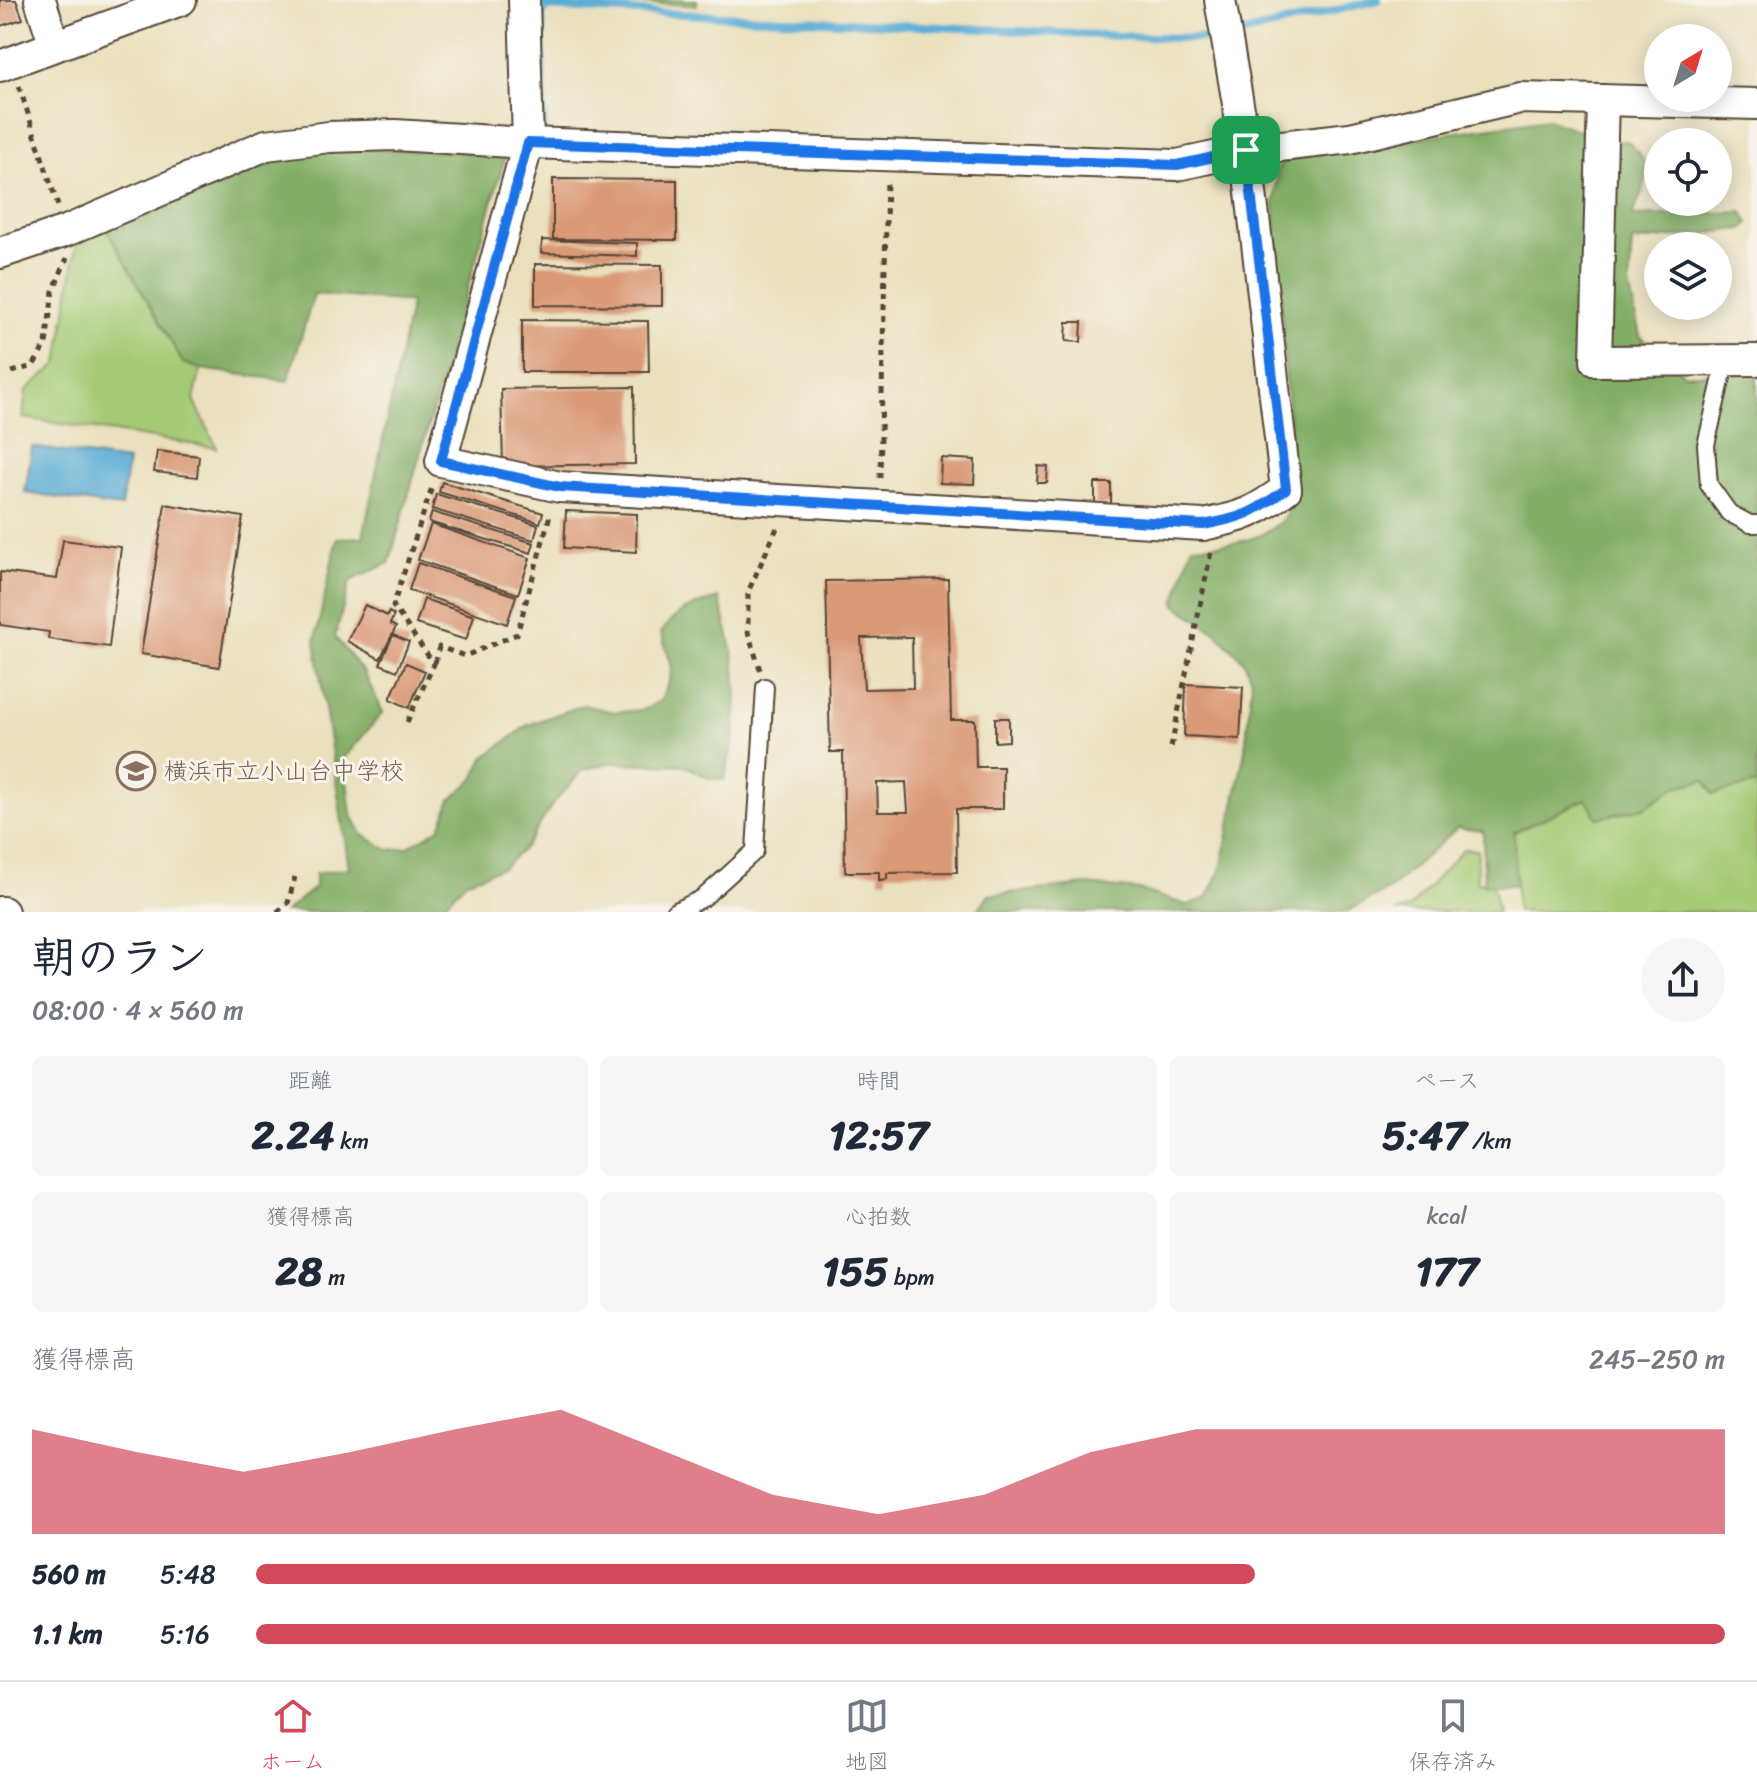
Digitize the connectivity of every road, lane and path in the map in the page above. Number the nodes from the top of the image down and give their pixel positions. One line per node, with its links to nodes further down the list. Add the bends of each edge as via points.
1 (40, 0): 5 (street)
2 (181, 0): 5 (street)
3 (524, 0): 9 (street)
4 (1222, 10): 10 (street)
5 (55, 46): 6 (street)
6 (0, 66)
7 (1603, 100): 8 (street); 10 (street, via 1520,98 1350,138); 13 (street, via 1596,361)
8 (1757, 104)
9 (528, 143): 11 (street); 12 (street, via 395,135 266,145 66,231); 15 (street)
10 (1246, 150): 11 (street, via 1177,165); 19 (street, via 1286,489 1261,508)
11 (887, 155): 17 (path)
12 (0, 253)
13 (1726, 360): 14 (street); 20 (lane, via 1706,445 1709,485 1729,513)
14 (1757, 360)
15 (441, 461): 16 (street, via 560,487); 21 (path, via 393,606)
16 (788, 501): 17 (street); 22 (path, via 748,592 748,632)
17 (880, 505): 19 (street)
18 (550, 515): 21 (path, via 517,634 465,656 439,647)
19 (1217, 522): 24 (path)
20 (1757, 524)
21 (434, 664): 23 (path)
22 (765, 687): 27 (lane, via 755,851 703,898)
23 (407, 722)
24 (1171, 747)
25 (295, 877): 26 (path, via 288,903)
26 (277, 912)
27 (674, 912)

